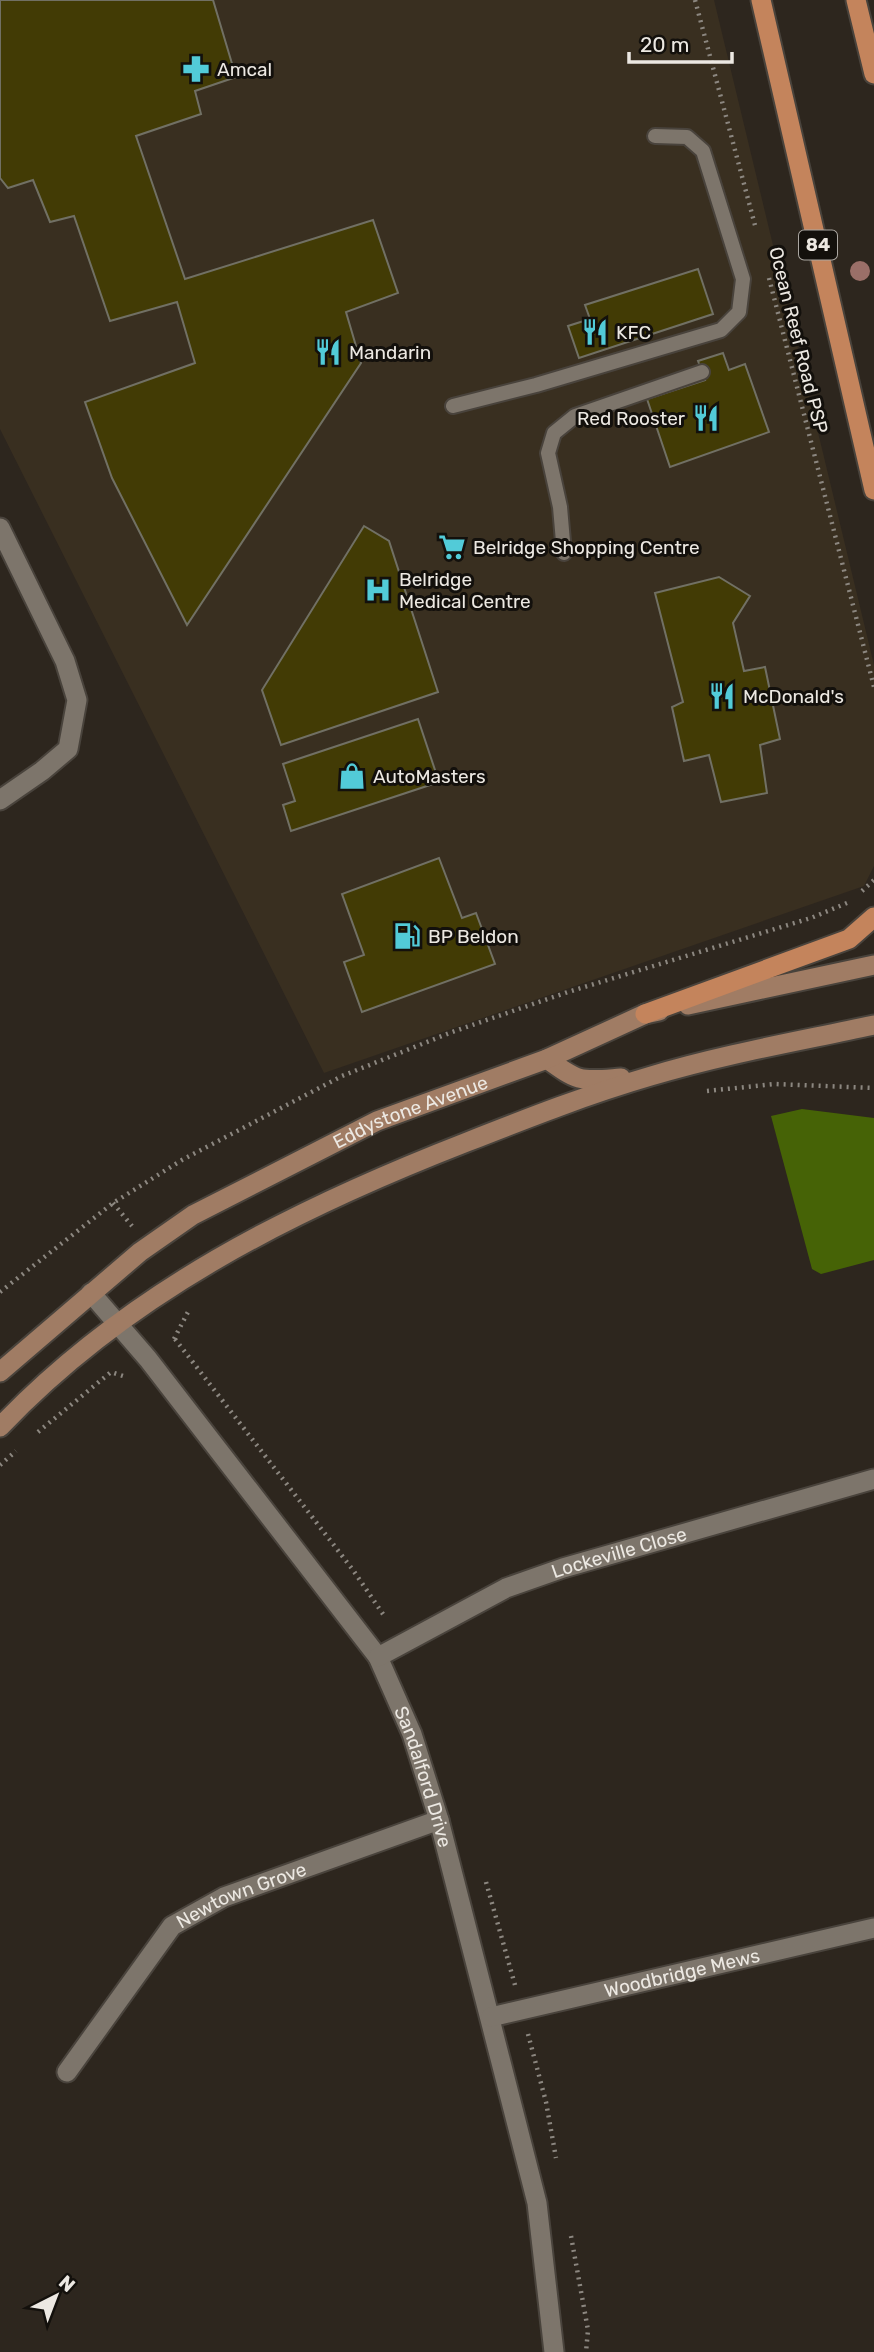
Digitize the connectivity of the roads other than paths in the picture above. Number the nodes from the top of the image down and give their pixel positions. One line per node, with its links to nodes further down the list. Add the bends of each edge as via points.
1 (761, 0): 7 (main road, 84)
2 (856, 0): 3 (main road)
3 (874, 74)
4 (655, 136): 6 (lane, via 687,138 703,151 743,279 739,313 721,330)
5 (702, 372): 9 (lane, via 575,416 554,433 548,453 561,507)
6 (453, 405)
7 (874, 490)
8 (0, 528): 10 (street, via 65,661 77,700 68,749)
9 (564, 553)
10 (0, 800)
11 (874, 917): 13 (main road, via 849,939)
12 (874, 965): 13 (main road, Eddystone Avenue)
13 (645, 1014): 15 (main road, Eddystone Avenue)
14 (874, 1025): 16 (main road)
15 (547, 1059): 16 (main road, via 573,1078 586,1080); 17 (main road, Eddystone Avenue, via 377,1121 297,1160 193,1215)
16 (653, 1075): 18 (main road, via 563,1104 319,1203 219,1256)
17 (91, 1293): 18 (street, Sandalford Drive); 19 (main road, Eddystone Avenue)
18 (116, 1323): 20 (main road, via 31,1394); 22 (street, Sandalford Drive)
19 (0, 1371)
20 (0, 1427)
21 (874, 1479): 22 (street, Lockeville Close, via 506,1588)
22 (378, 1657): 23 (street, Sandalford Drive, via 412,1734)
23 (439, 1820): 25 (street, Sandalford Drive); 26 (street, Newtown Grove, via 224,1897 172,1926)
24 (874, 1928): 25 (street, Woodbridge Mews)
25 (491, 2017): 27 (street, Sandalford Drive, via 537,2203)
26 (67, 2072)
27 (554, 2352)

